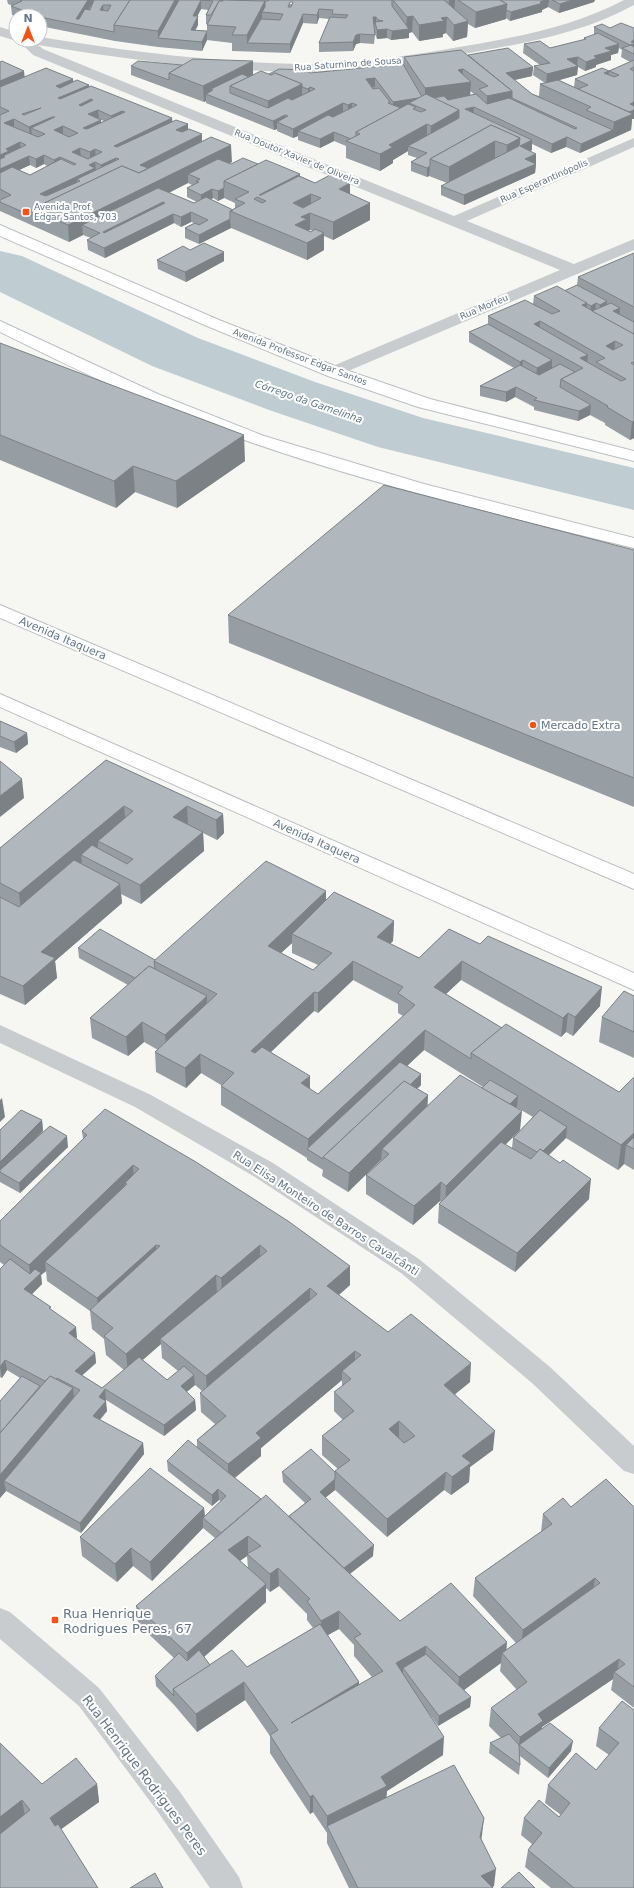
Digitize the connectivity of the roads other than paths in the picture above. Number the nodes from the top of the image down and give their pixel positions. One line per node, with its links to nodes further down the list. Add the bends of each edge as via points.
1 (634, 0): 2 (street, Rua Saturnino de Sousa, via 606,15 526,39 415,59 358,65 299,68 215,63 140,57)
2 (48, 43)
3 (33, 48): 5 (street, Rua Doutor Xavier de Oliveira)
4 (634, 142): 5 (street, Rua Esperantinópolis)
5 (454, 221): 8 (street, Rua Doutor Xavier de Oliveira)
6 (0, 230): 10 (main road, Avenida Professor Edgar Santos, via 206,320)
7 (634, 244): 8 (street, Rua Morfeu)
8 (572, 269): 10 (street, Rua Morfeu)
9 (0, 326): 12 (main road, via 78,364 206,420 309,456 467,502)
10 (334, 372): 11 (main road, Avenida Professor Edgar Santos, via 424,403)
11 (634, 456)
12 (634, 543)
13 (0, 611): 15 (main road, Avenida Itaquera)
14 (0, 700): 16 (main road, Avenida Itaquera)
15 (634, 882)
16 (634, 982)
17 (0, 1033): 18 (street, Rua Elisa Monteiro de Barros Cavalcânti, via 143,1101 264,1170 410,1266 541,1375)
18 (634, 1463)
19 (0, 1621): 20 (street, Rua Henrique Rodrigues Peres, via 89,1697 169,1802)
20 (228, 1888)

